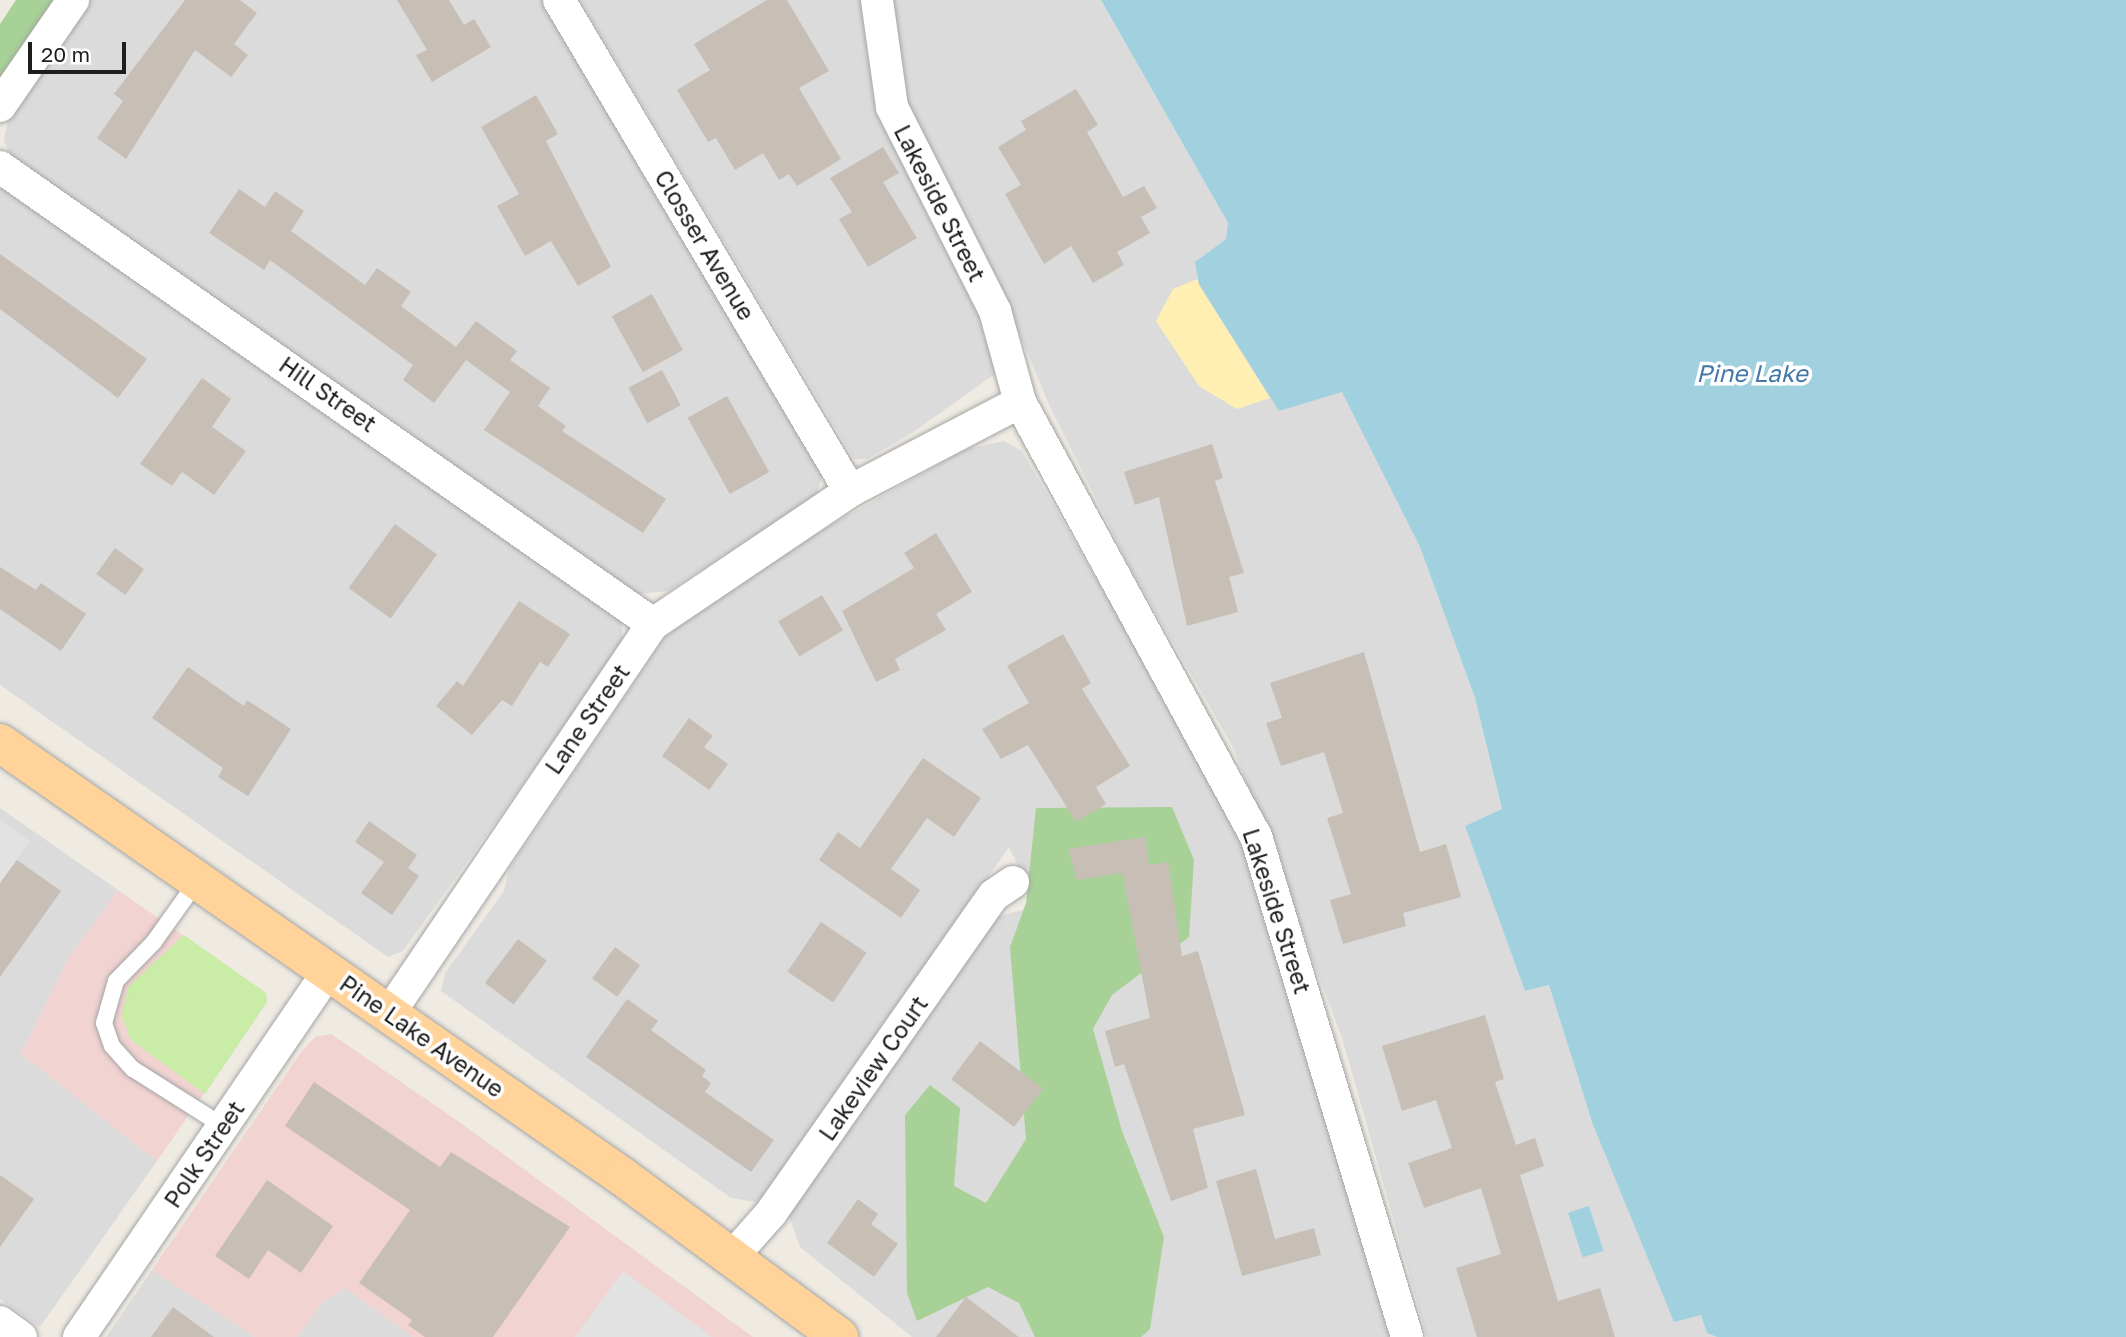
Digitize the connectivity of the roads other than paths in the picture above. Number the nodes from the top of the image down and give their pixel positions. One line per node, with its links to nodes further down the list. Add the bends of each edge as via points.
1 (73, 0): 4 (street)
2 (559, 0): 7 (street, Closser Avenue)
3 (877, 0): 6 (street, Lakeside Street, via 892,107 995,311)
4 (0, 106)
5 (0, 167): 8 (street, Hill Street)
6 (1020, 402): 7 (street); 20 (street, Lakeside Street, via 1256,835)
7 (850, 491): 8 (street, Lane Street)
8 (653, 624): 13 (street, Lane Street)
9 (0, 743): 10 (main road, Pine Lake Avenue)
10 (198, 880): 12 (main road, Pine Lake Avenue); 14 (lane, via 155,942 116,981 104,1023 112,1046 133,1069)
11 (1013, 881): 15 (street, Lakeview Court, via 994,895 771,1213)
12 (329, 971): 13 (main road, Pine Lake Avenue); 14 (street, Polk Street)
13 (390, 1012): 15 (main road, Pine Lake Avenue)
14 (223, 1126): 18 (street, Polk Street)
15 (733, 1256): 19 (main road, Pine Lake Avenue)
16 (0, 1322): 17 (street)
17 (21, 1337)
18 (79, 1337)
19 (839, 1337)
20 (1408, 1337)

